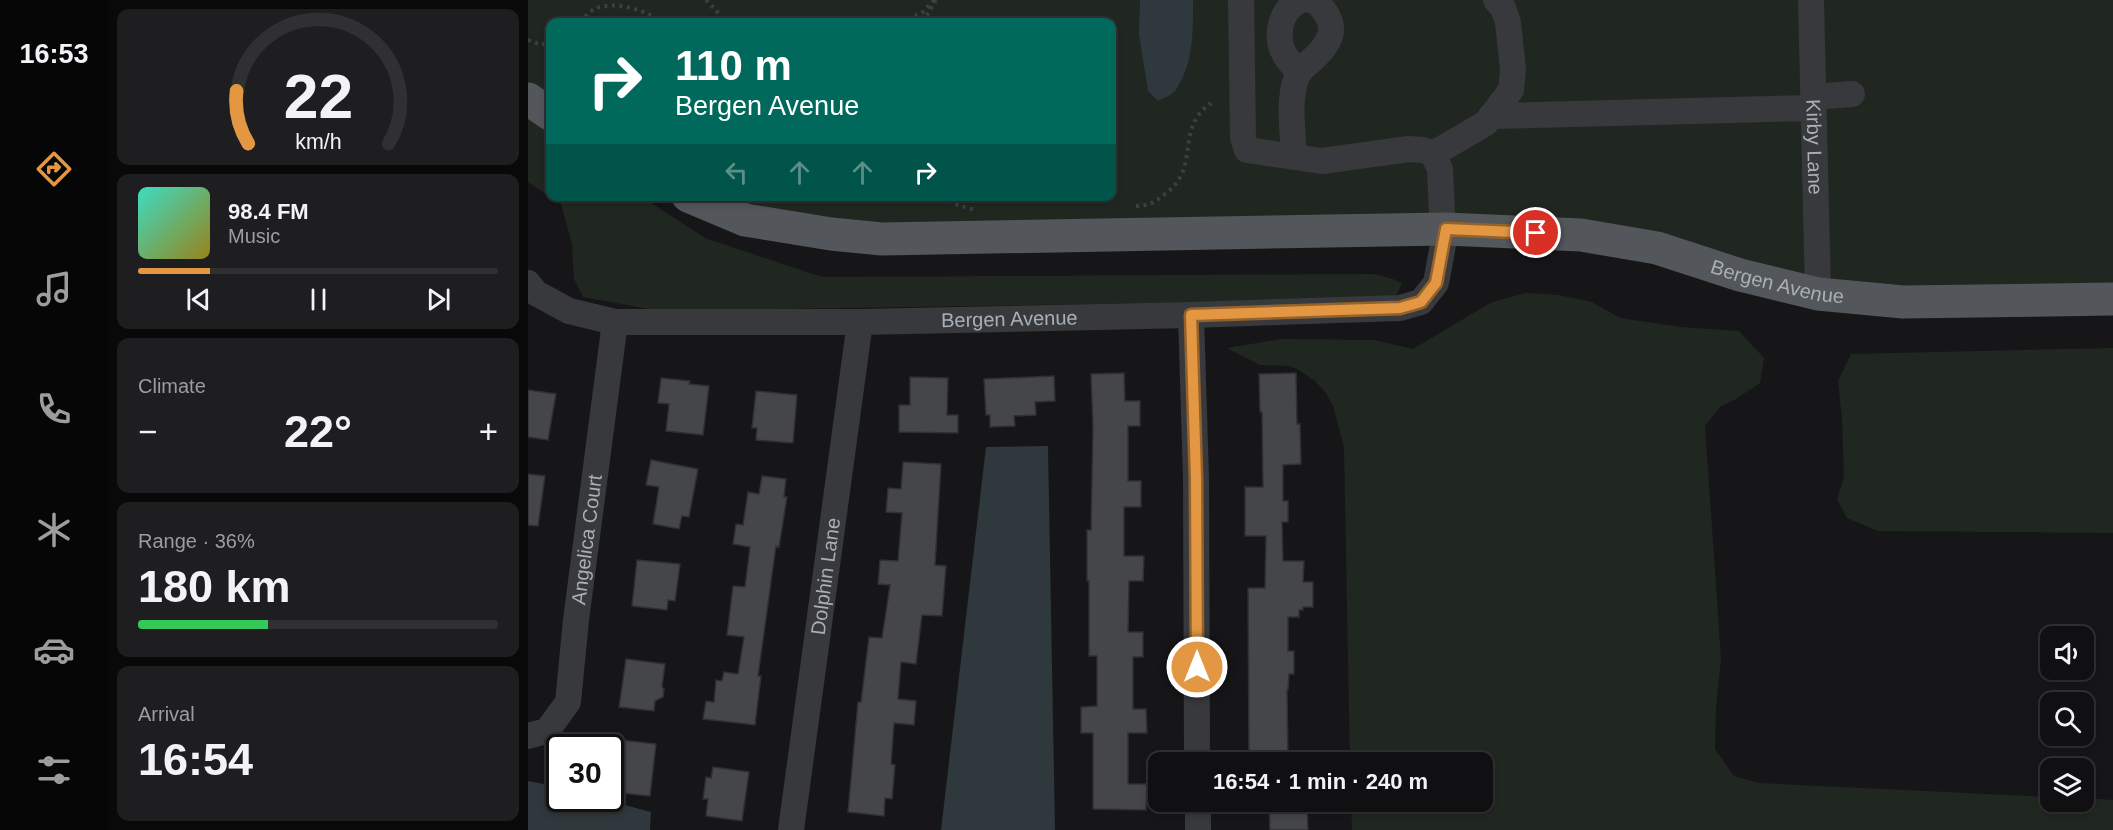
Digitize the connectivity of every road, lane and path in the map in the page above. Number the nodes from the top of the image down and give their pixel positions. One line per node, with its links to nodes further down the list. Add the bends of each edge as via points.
1 (706, 0): 11 (path)
2 (935, 0): 12 (path); 13 (path)
3 (1241, 0): 24 (street, via 1243,138 1247,150)
4 (1300, 0): 16 (street, via 1283,16 1279,32 1289,62)
5 (1309, 0): 6 (street)
6 (1316, 0): 16 (street, via 1332,26 1329,42)
7 (1496, 0): 22 (street, via 1508,22 1514,70 1511,90)
8 (1810, 0): 20 (street, Kirby Lane)
9 (584, 18): 10 (path, via 606,5 627,7)
10 (653, 18)
11 (723, 18)
12 (910, 18)
13 (925, 18)
14 (528, 40): 15 (path)
15 (546, 44)
16 (1300, 70): 24 (street, via 1292,94)
17 (1852, 94): 20 (street)
18 (528, 99): 21 (main road)
19 (1211, 103): 27 (path, via 1197,117 1185,170 1173,188 1151,205)
20 (1813, 103): 22 (street); 31 (street, Kirby Lane)
21 (546, 111)
22 (1491, 116): 23 (street, via 1486,123)
23 (1433, 154): 24 (street, via 1409,149 1322,161); 29 (street, via 1440,169)
24 (1294, 157)
25 (700, 201): 29 (main road, Bergen Avenue, via 745,220 882,239)
26 (951, 201): 28 (path)
27 (1128, 206)
28 (985, 211)
29 (1446, 229): 31 (main road, Bergen Avenue, via 1581,235 1657,248 1740,275); 33 (street, Bergen Avenue, via 1436,283 1421,302 1400,308)
30 (528, 283): 34 (street, Bergen Avenue, via 536,293 569,311)
31 (1818, 294): 32 (main road, Bergen Avenue, via 1904,302)
32 (2113, 299)
33 (1191, 315): 35 (street, Bergen Avenue); 37 (street)
34 (615, 322): 35 (street, Bergen Avenue); 36 (street, Angelica Court, via 568,702 547,731)
35 (860, 322): 39 (street, Dolphin Lane)
36 (528, 736)
37 (1197, 752)
38 (1198, 812): 40 (street)
39 (791, 830)
40 (1198, 830)

